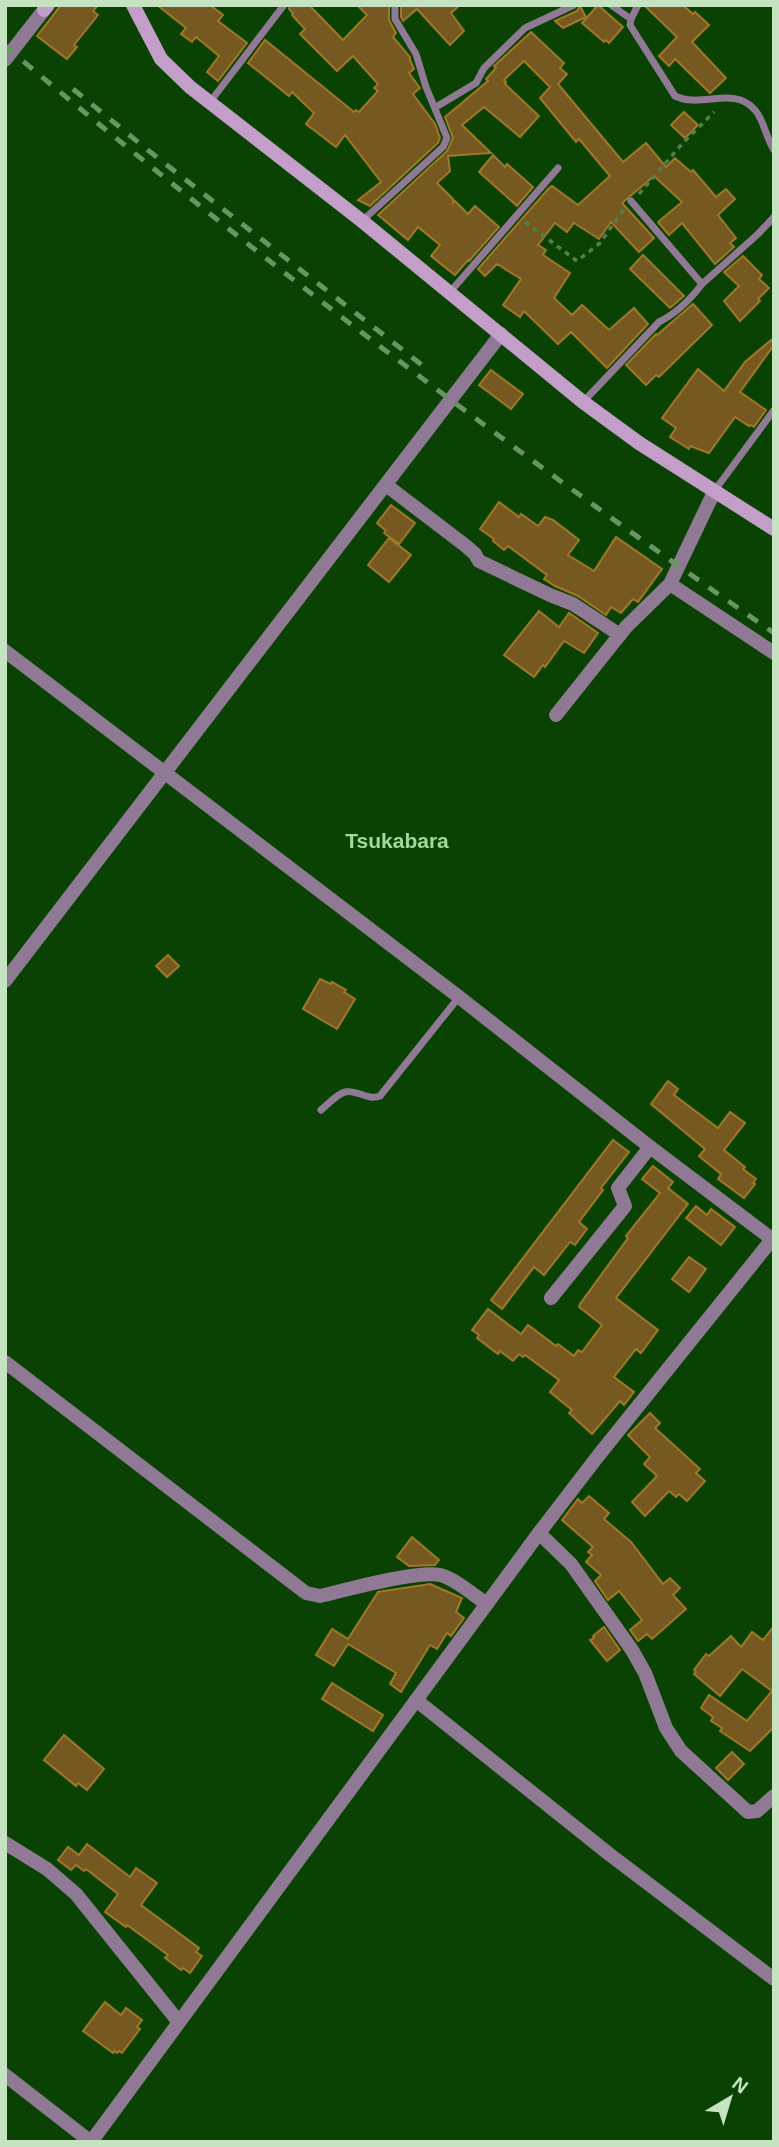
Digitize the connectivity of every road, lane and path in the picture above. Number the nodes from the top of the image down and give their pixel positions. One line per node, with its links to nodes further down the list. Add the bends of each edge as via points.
1 (133, 5): 10 (street, via 161,59)
2 (284, 5): 10 (lane)
3 (395, 5): 11 (lane, via 396,19 416,54)
4 (575, 5): 11 (lane, via 525,28 484,68 476,83)
5 (611, 5): 8 (lane)
6 (638, 5): 8 (lane)
7 (46, 8): 9 (street)
8 (631, 19): 12 (lane, via 635,33 676,96 699,102 735,97 755,110)
9 (5, 60)
10 (210, 103): 16 (street)
11 (436, 107): 16 (lane, via 447,138 443,147)
12 (774, 150)
13 (558, 168): 18 (lane)
14 (631, 201): 17 (lane)
15 (774, 216): 17 (lane)
16 (362, 221): 18 (street)
17 (702, 284): 20 (lane)
18 (450, 292): 19 (street)
19 (501, 334): 20 (street); 22 (street)
20 (583, 402): 23 (street)
21 (774, 410): 23 (lane)
22 (386, 485): 26 (street, via 479,561 573,604); 30 (street)
23 (715, 490): 24 (street); 25 (street)
24 (774, 529)
25 (670, 584): 26 (street); 28 (street)
26 (620, 635): 29 (street)
27 (5, 651): 30 (street)
28 (774, 653)
29 (556, 715)
30 (165, 773): 31 (street); 32 (street)
31 (5, 981)
32 (459, 997): 33 (lane, via 380,1096 373,1099 344,1092); 34 (street)
33 (321, 1110)
34 (650, 1147): 35 (street); 36 (street, via 618,1188 625,1206)
35 (773, 1238): 38 (street)
36 (551, 1298)
37 (5, 1362): 39 (street, via 306,1593 320,1596 438,1575)
38 (539, 1533): 39 (street); 41 (street, via 571,1564 632,1650 681,1751 748,1811 757,1811)
39 (487, 1604): 40 (street)
40 (416, 1700): 43 (street); 44 (street)
41 (774, 1796)
42 (5, 1843): 44 (street, via 76,1894)
43 (774, 1979)
44 (178, 2021): 46 (street)
45 (5, 2075): 46 (street)
46 (91, 2142)

